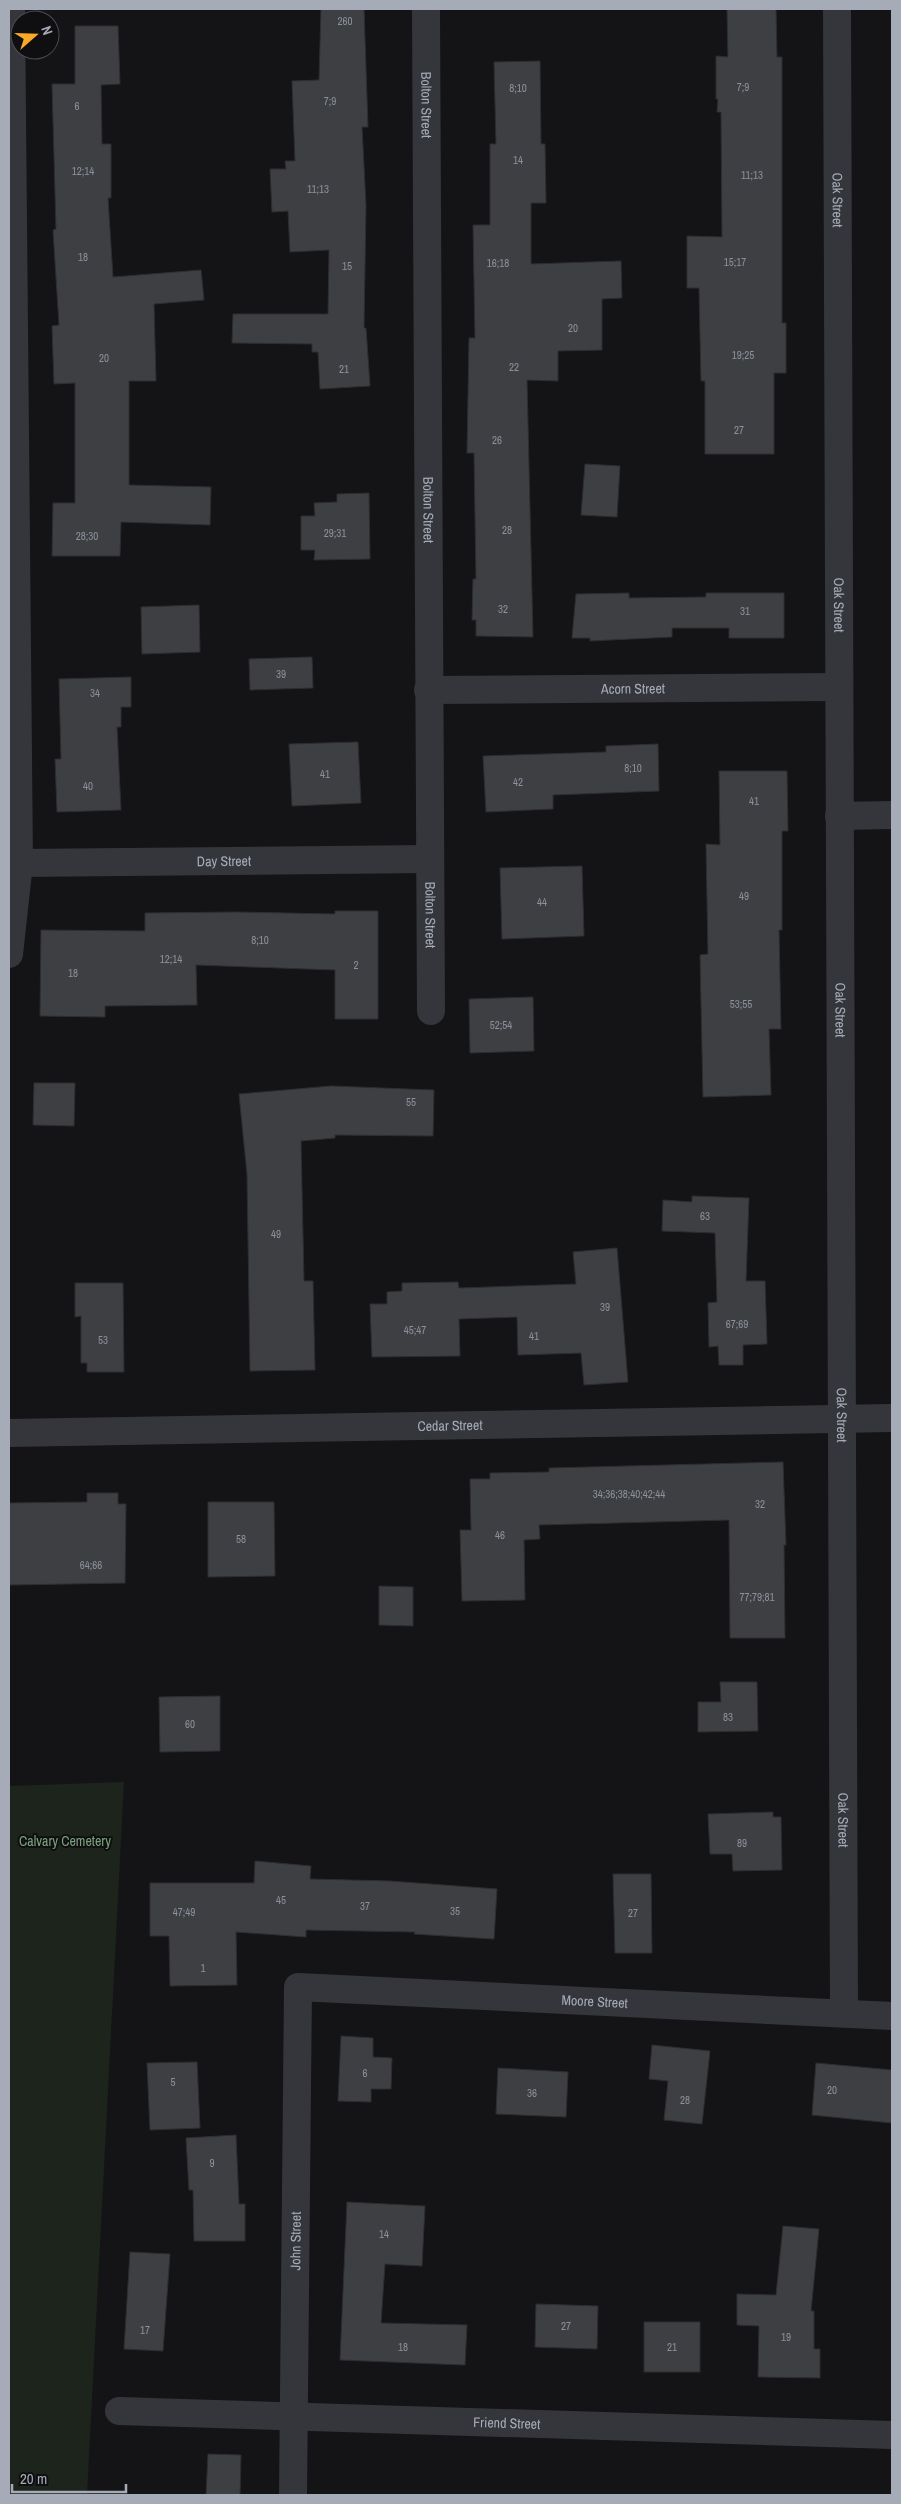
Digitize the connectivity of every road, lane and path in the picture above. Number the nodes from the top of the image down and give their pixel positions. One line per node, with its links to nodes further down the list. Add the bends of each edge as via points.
1 (11, 9): 9 (street)
2 (426, 9): 5 (street, Bolton Street)
3 (837, 9): 4 (street, Oak Street)
4 (839, 687): 5 (street, Acorn Street); 7 (street, Oak Street)
5 (428, 690): 8 (street, Bolton Street)
6 (892, 815): 7 (street)
7 (840, 816): 12 (street, Oak Street)
8 (429, 859): 9 (street, Day Street); 11 (street, Bolton Street)
9 (19, 863): 10 (street)
10 (9, 954)
11 (431, 1011)
12 (842, 1418): 13 (street, Cedar Street); 14 (street, Cedar Street); 16 (street, Oak Street)
13 (892, 1418)
14 (9, 1433)
15 (298, 1987): 16 (street, Moore Street); 19 (street, John Street)
16 (844, 2012): 17 (street, Moore Street)
17 (892, 2016)
18 (119, 2412): 19 (street, Friend Street)
19 (294, 2417): 20 (street, Friend Street); 21 (street, John Street)
20 (892, 2434)
21 (293, 2495)

